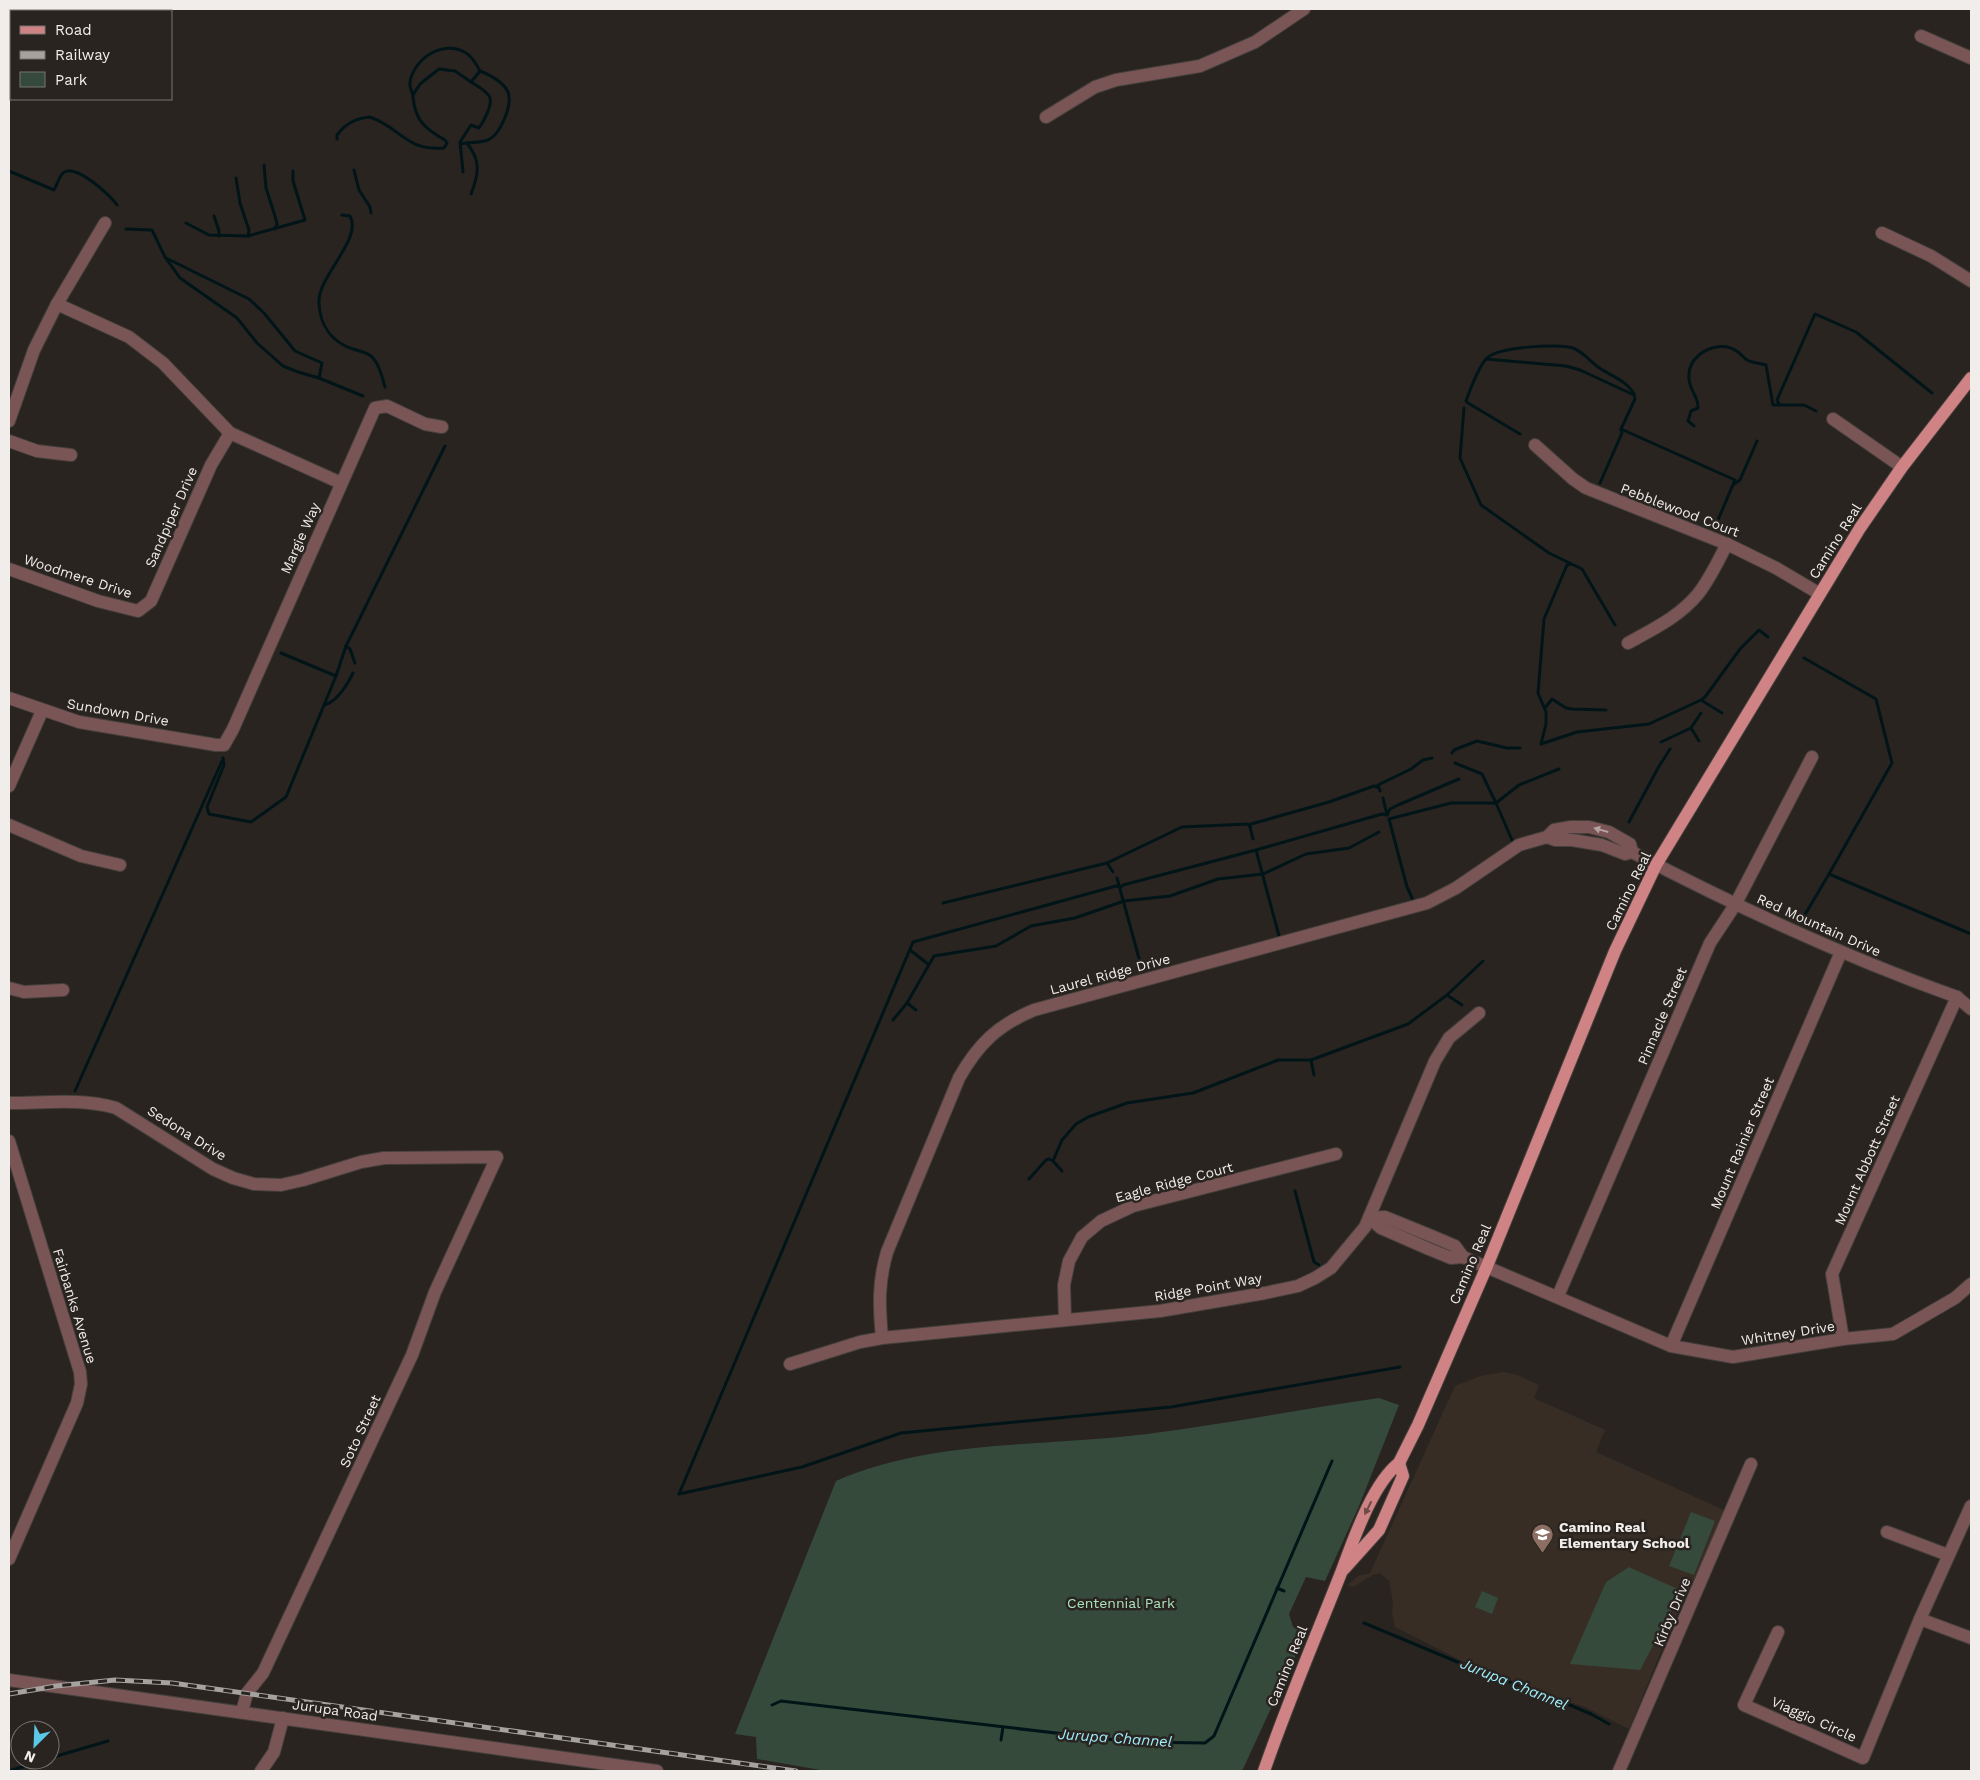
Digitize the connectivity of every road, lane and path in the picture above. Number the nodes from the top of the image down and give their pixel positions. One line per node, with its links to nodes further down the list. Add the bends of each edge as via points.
1 (1304, 9): 4 (street, via 1255,42 1200,66 1116,80 1095,87)
2 (1921, 36): 3 (street)
3 (1971, 58)
4 (1046, 117)
5 (105, 222): 8 (street)
6 (1882, 234): 7 (street, via 1931,256)
7 (1971, 281)
8 (57, 304): 11 (street, via 34,350); 13 (street, via 129,337 163,362)
9 (1971, 378): 17 (main road, Camino Real)
10 (1833, 420): 17 (street)
11 (9, 421)
12 (442, 427): 18 (street, Margie Way, via 426,424 387,406 375,408)
13 (230, 432): 18 (street); 22 (street, Sandpiper Drive, via 211,465 151,601)
14 (9, 441): 16 (street, via 37,451)
15 (1534, 446): 19 (street, Pebblewood Court, via 1586,488)
16 (71, 455)
17 (1902, 466): 21 (main road, Camino Real)
18 (341, 483): 26 (street, Margie Way)
19 (1727, 544): 21 (street, Pebblewood Court); 23 (street, via 1709,578 1684,609)
20 (9, 569): 22 (street, Woodmere Drive, via 98,601)
21 (1820, 594): 34 (main road, Camino Real)
22 (138, 611)
23 (1628, 643)
24 (9, 698): 25 (street, Sundown Drive)
25 (42, 711): 26 (street, Sundown Drive, via 79,722); 28 (street)
26 (224, 745)
27 (1812, 757): 36 (street, Pinnacle Street)
28 (9, 786)
29 (9, 826): 35 (street, via 80,856)
30 (1580, 826): 31 (street, Laurel Ridge Drive, via 1554,830); 32 (street); 33 (street, Laurel Ridge Drive, one-way to 30, via 1626,841 1599,829)
31 (1546, 837): 32 (street, Laurel Ridge Drive); 55 (street, Laurel Ridge Drive, via 1519,845 1456,888 1427,903 1034,1010 1014,1018 996,1031 970,1058 959,1078 888,1252 881,1271 879,1291)
32 (1582, 841): 33 (street, Laurel Ridge Drive, via 1625,854)
33 (1632, 852): 34 (street, Laurel Ridge Drive)
34 (1656, 864): 36 (street, Red Mountain Drive); 51 (main road, Camino Real, via 1615,951)
35 (120, 866)
36 (1735, 905): 37 (street, Red Mountain Drive); 53 (street, Pinnacle Street, via 1710,943)
37 (1841, 952): 40 (street, Red Mountain Drive); 57 (street, Mount Rainier Street)
38 (9, 988): 39 (street, via 24,992)
39 (63, 990)
40 (1957, 997): 41 (street, Red Mountain Drive); 56 (street, Mount Abbott Street, via 1832,1274)
41 (1971, 1009)
42 (1479, 1013): 47 (street, Ridge Point Way, via 1442,1048)
43 (9, 1103): 46 (street, Sedona Drive, via 73,1102 116,1108 213,1169 254,1184 281,1185 384,1158)
44 (9, 1141): 64 (street, Fairbanks Avenue, via 81,1384 74,1411)
45 (1336, 1154): 54 (street, Eagle Ridge Court, via 1133,1206 1101,1220 1082,1237 1069,1261 1064,1285)
46 (497, 1157): 70 (street, Soto Street, via 435,1292 412,1355 263,1673 247,1694)
47 (1369, 1218): 48 (street, Whitney Drive, via 1385,1217); 49 (street, Whitney Drive, via 1381,1228); 54 (street, Ridge Point Way, via 1358,1237 1331,1268 1298,1286 1169,1310)
48 (1434, 1237): 49 (street); 50 (street, Whitney Drive, via 1455,1246)
49 (1429, 1249): 50 (street, Whitney Drive, via 1451,1258)
50 (1463, 1257): 51 (street, Whitney Drive)
51 (1486, 1266): 53 (street, Whitney Drive); 59 (main road, Camino Real, via 1418,1425)
52 (1971, 1284): 56 (street, Whitney Drive, via 1955,1298 1893,1334)
53 (1558, 1296): 57 (street, Whitney Drive)
54 (1065, 1320): 55 (street, Ridge Point Way)
55 (882, 1338): 58 (street, Ridge Point Way)
56 (1843, 1339): 57 (street, Whitney Drive, via 1733,1357)
57 (1671, 1346)
58 (790, 1364)
59 (1398, 1463): 65 (main road, Camino Real, one-way to 65, via 1380,1486 1356,1533); 65 (main road, Camino Real, via 1403,1476 1382,1523)
60 (1752, 1464): 75 (street, Kirby Drive)
61 (1971, 1506): 63 (street)
62 (1887, 1532): 63 (street)
63 (1948, 1555): 66 (street)
64 (9, 1559)
65 (1341, 1573): 74 (main road, Camino Real, via 1282,1717)
66 (1920, 1619): 67 (street, Viaggio Circle, via 1864,1758 1744,1705); 68 (street)
67 (1778, 1632)
68 (1971, 1638)
69 (9, 1680): 70 (street, Jurupa Road)
70 (242, 1712): 71 (street, Jurupa Road)
71 (283, 1718): 72 (street, via 274,1752); 73 (street, Jurupa Road)
72 (261, 1771)
73 (657, 1771)
74 (1264, 1771)
75 (1619, 1771)

